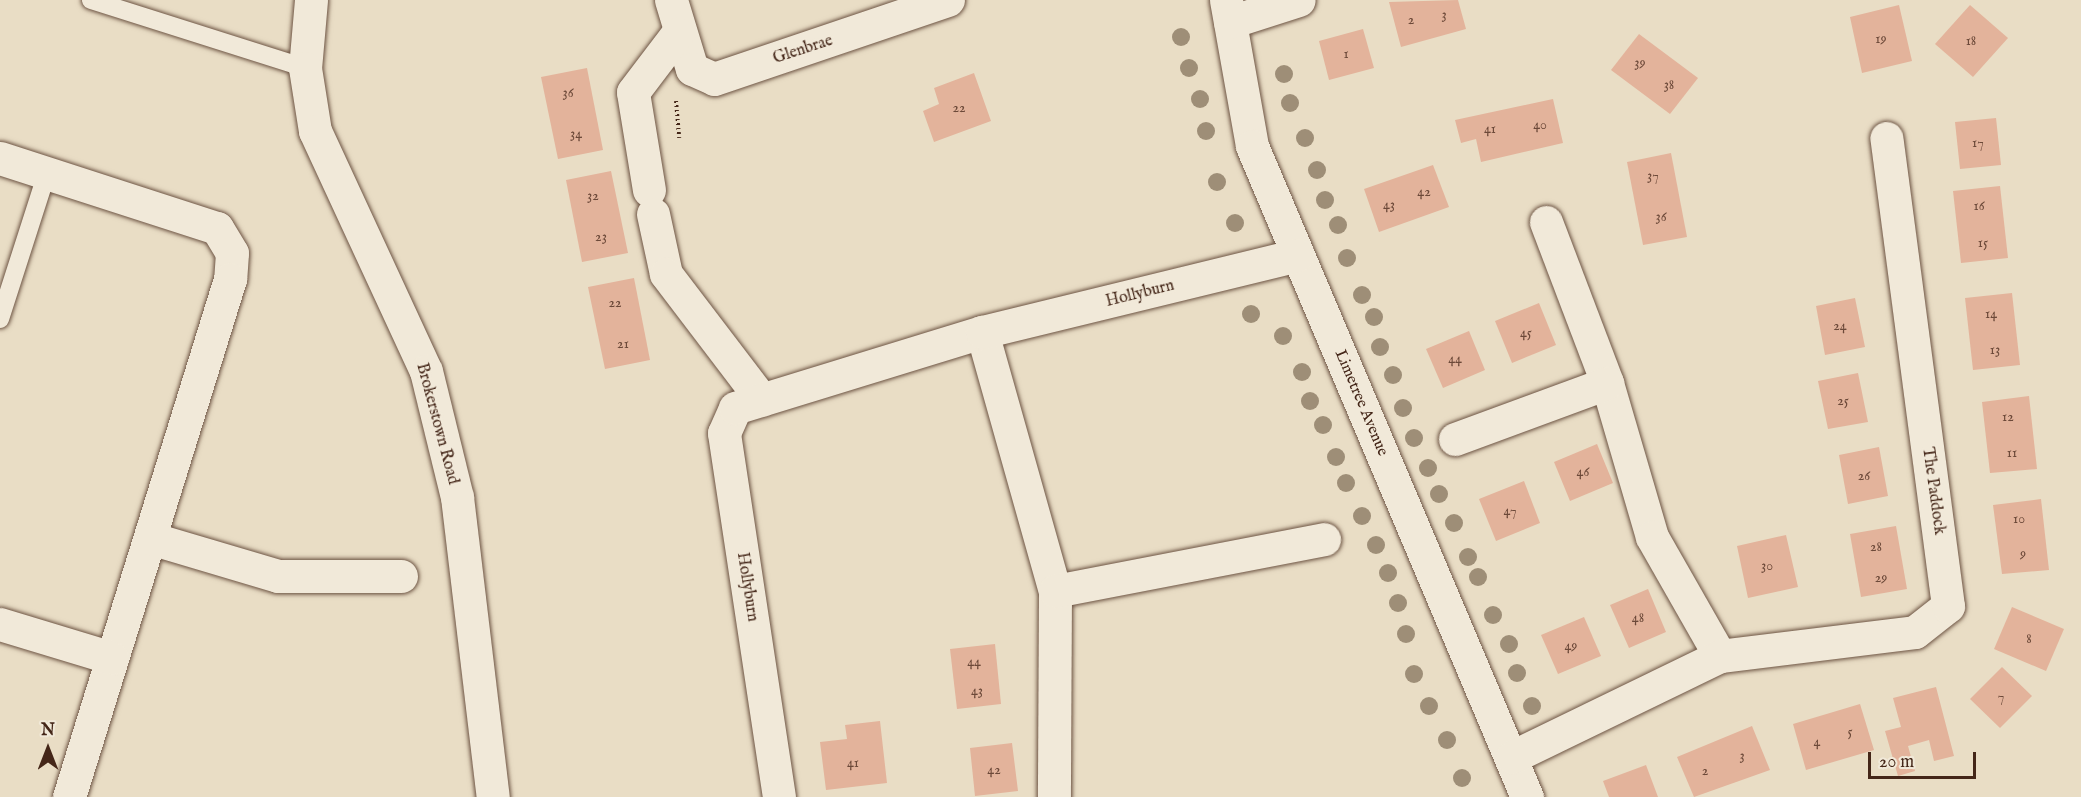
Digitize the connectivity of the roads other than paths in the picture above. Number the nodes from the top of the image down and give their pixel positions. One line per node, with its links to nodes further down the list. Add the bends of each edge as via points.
1 (91, 0): 8 (lane)
2 (311, 0): 8 (street, Brokerstown Road)
3 (671, 0): 7 (street)
4 (948, 0): 7 (street, Glenbrae, via 714,78 692,69)
5 (1299, 0): 6 (street)
6 (1228, 11): 13 (street, Limetree Avenue, via 1252,146)
7 (677, 34): 17 (street, via 633,92 666,274)
8 (305, 68): 29 (street, Brokerstown Road, via 315,131 426,371 457,496)
9 (1886, 138): 24 (street, The Paddock, via 1948,606 1915,632)
10 (0, 158): 11 (street)
11 (47, 173): 14 (lane); 19 (street, via 217,228 232,253 230,279)
12 (1546, 222): 16 (street)
13 (1298, 255): 15 (street, Hollyburn); 26 (street, Limetree Avenue)
14 (0, 319)
15 (982, 332): 17 (street, Hollyburn); 22 (street)
16 (1607, 383): 18 (street); 24 (street, via 1652,537)
17 (762, 400): 30 (street, Hollyburn, via 735,408 724,433)
18 (1455, 439)
19 (150, 538): 21 (street, via 278,576); 25 (street)
20 (1324, 539): 22 (street)
21 (401, 576)
22 (1056, 591): 31 (street)
23 (0, 624): 25 (street)
24 (1720, 656): 26 (street, The Paddock)
25 (112, 658): 28 (street)
26 (1512, 757): 27 (street, Limetree Avenue)
27 (1523, 795)
28 (69, 797)
29 (493, 797)
30 (779, 797)
31 (1054, 797)

